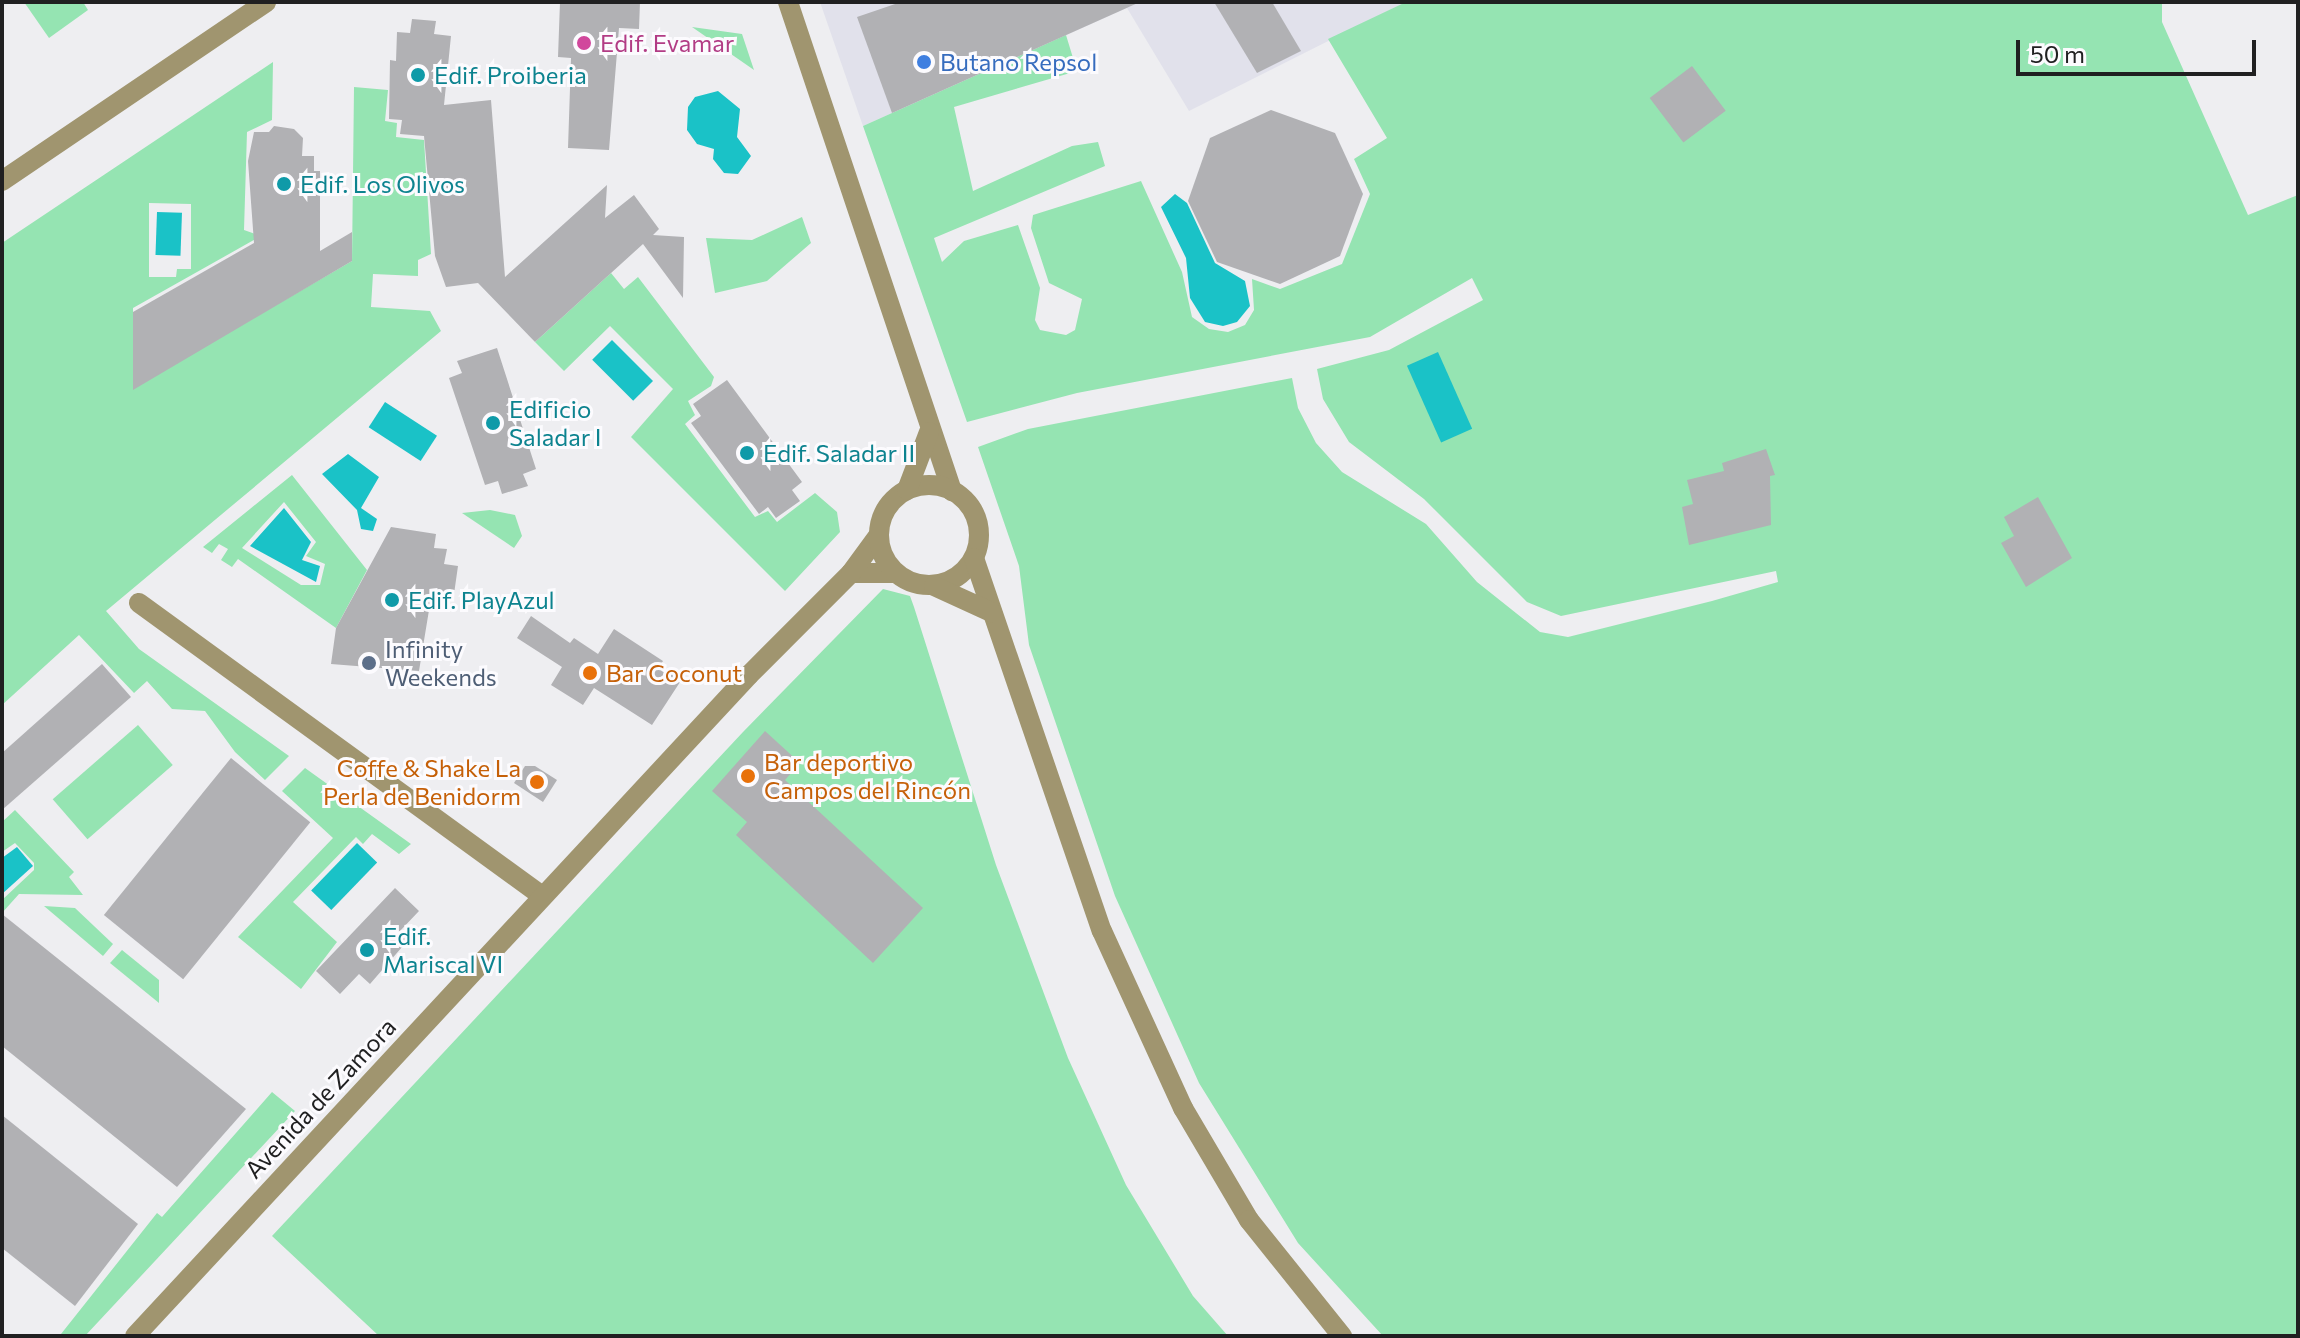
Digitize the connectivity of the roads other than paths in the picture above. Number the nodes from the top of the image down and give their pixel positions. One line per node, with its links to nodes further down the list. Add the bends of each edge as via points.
1 (266, 2): 3 (street)
2 (788, 2): 4 (street)
3 (2, 181)
4 (929, 432): 5 (street); 6 (street)
5 (907, 490): 6 (street, via 931,484); 7 (street, via 888,505)
6 (952, 491): 8 (street, via 973,510 978,526)
7 (878, 536): 9 (street, Avenida de Zamora); 10 (street, via 881,553)
8 (974, 558): 11 (street, via 950,581); 13 (street)
9 (851, 573): 10 (street); 14 (street, Avenida de Zamora)
10 (896, 573): 11 (street, via 917,585)
11 (934, 586): 13 (street)
12 (139, 603): 14 (street)
13 (991, 612): 16 (street, via 1102,931 1183,1108 1249,1220)
14 (543, 896): 15 (street, Avenida de Zamora)
15 (135, 1336)
16 (1342, 1336)

